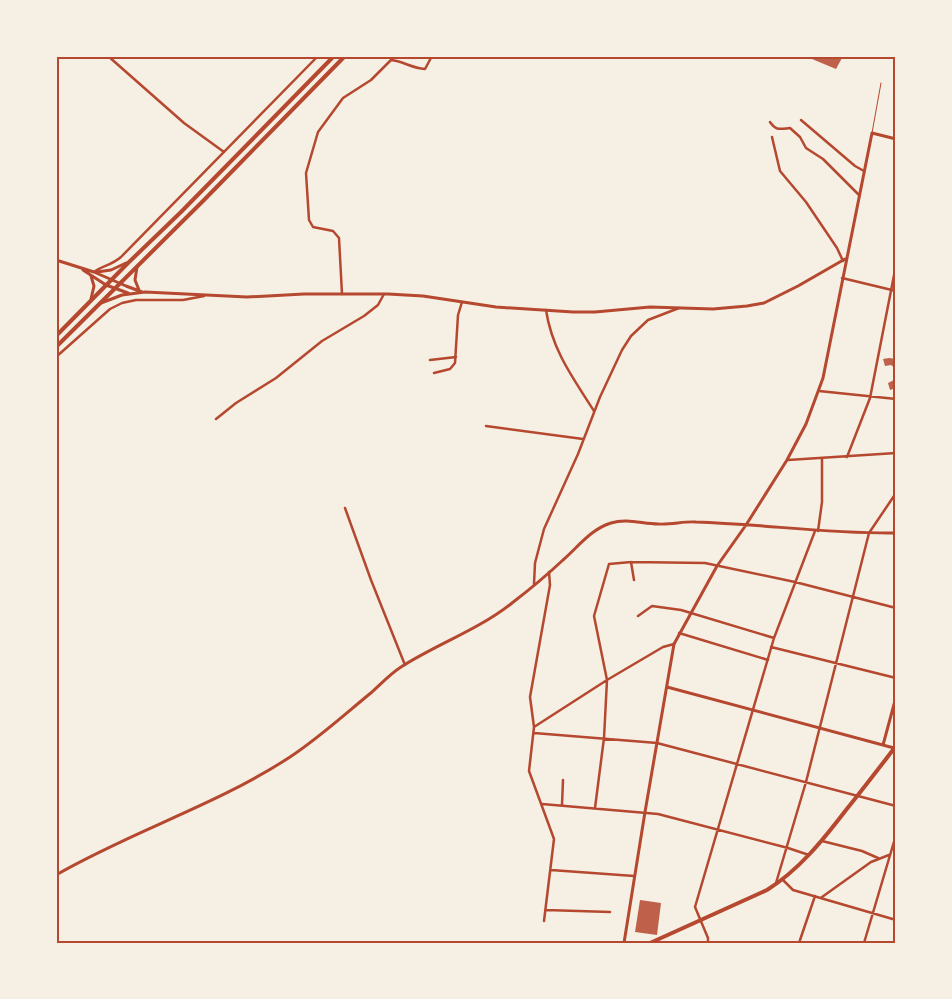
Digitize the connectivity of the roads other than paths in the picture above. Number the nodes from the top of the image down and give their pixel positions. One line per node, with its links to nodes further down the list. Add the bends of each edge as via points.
1 (108, 56): 12 (street, via 184,124)
2 (318, 56): 12 (street)
3 (334, 56): 17 (main road)
4 (345, 56): 18 (main road)
5 (432, 56): 33 (street, via 426,68 391,60 371,80 343,98 318,132 306,173 309,220 313,227 333,231 339,238)
6 (881, 82): 9 (lane)
7 (801, 120): 13 (street)
8 (770, 122): 14 (street, via 779,130 794,130 806,148 837,172)
9 (872, 133): 11 (street); 13 (street)
10 (772, 137): 16 (street, via 780,171 806,202)
11 (896, 139)
12 (224, 152): 21 (street, via 121,257)
13 (864, 170): 14 (street)
14 (860, 196): 16 (street)
15 (56, 260): 20 (street)
16 (844, 260): 23 (street); 39 (street, via 764,303 713,309)
17 (128, 263): 21 (street); 24 (main road)
18 (139, 264): 25 (main road); 28 (street, via 135,274)
19 (896, 265): 29 (street)
20 (80, 268): 21 (street); 22 (street)
21 (94, 272): 24 (street)
22 (90, 276): 26 (street); 36 (street, via 94,290)
23 (842, 278): 29 (street); 47 (street)
24 (111, 279): 25 (street); 26 (main road)
25 (119, 283): 27 (main road); 28 (street)
26 (106, 285): 27 (street); 36 (main road)
27 (114, 289): 32 (street); 38 (main road)
28 (139, 290): 31 (street)
29 (891, 290): 30 (street); 48 (street)
30 (896, 290)
31 (144, 292): 32 (street); 35 (street)
32 (131, 294): 38 (street)
33 (342, 294): 34 (street); 35 (street)
34 (384, 294): 37 (street); 51 (street, via 378,305 364,316 322,341 276,378)
35 (205, 296): 43 (street, via 122,303)
36 (89, 302): 41 (main road)
37 (462, 302): 40 (street); 44 (street)
38 (97, 305): 42 (main road)
39 (680, 307): 40 (street, via 594,312); 50 (street, via 648,320 631,336)
40 (546, 310): 50 (street, via 555,347)
41 (56, 336)
42 (56, 347)
43 (56, 357)
44 (456, 358): 45 (street); 46 (street, via 453,366)
45 (430, 360)
46 (434, 373)
47 (819, 391): 48 (street); 57 (street)
48 (870, 398): 49 (street); 55 (street)
49 (896, 399)
50 (594, 411): 53 (street)
51 (216, 419)
52 (486, 426): 53 (street)
53 (583, 439): 69 (street, via 544,529 534,563)
54 (896, 453): 55 (street)
55 (847, 457): 56 (street)
56 (822, 459): 57 (street); 61 (street, via 822,502)
57 (787, 460): 60 (street)
58 (896, 492): 62 (street)
59 (345, 508): 80 (street)
60 (746, 526): 61 (street); 65 (street); 66 (street, via 696,522 609,523 593,532)
61 (816, 531): 62 (street); 68 (street)
62 (869, 533): 63 (street); 70 (street)
63 (896, 533)
64 (631, 562): 65 (street); 67 (street); 82 (street, via 609,564 594,616)
65 (717, 566): 68 (street); 72 (street)
66 (549, 572): 69 (street); 86 (street, via 550,585 530,697)
67 (634, 580)
68 (795, 582): 70 (street); 75 (street)
69 (534, 584): 80 (street, via 474,629)
70 (852, 597): 71 (street); 79 (street)
71 (896, 608)
72 (690, 612): 73 (street, via 652,606); 74 (street); 75 (street)
73 (638, 616)
74 (679, 634): 76 (street); 78 (street)
75 (774, 638): 77 (street)
76 (674, 644): 82 (street, via 663,647); 83 (street)
77 (772, 647): 78 (street); 79 (street)
78 (768, 660): 85 (street)
79 (835, 663): 81 (street); 87 (street)
80 (405, 665): 110 (street, via 291,756)
81 (896, 678)
82 (607, 680): 86 (street); 89 (street)
83 (666, 687): 85 (street); 90 (street)
84 (896, 697): 91 (street)
85 (753, 710): 87 (street); 93 (street)
86 (534, 727): 88 (street)
87 (820, 728): 91 (street); 95 (street)
88 (534, 733): 89 (street); 97 (street, via 529,771)
89 (604, 738): 90 (street); 100 (street)
90 (657, 743): 93 (street); 101 (street)
91 (883, 745): 92 (street)
92 (895, 747): 96 (main road)
93 (737, 763): 95 (street); 102 (street)
94 (563, 780): 98 (street)
95 (806, 782): 96 (street); 105 (street)
96 (857, 796): 99 (street); 104 (main road)
97 (541, 804): 98 (street); 109 (street, via 553,835)
98 (562, 805): 100 (street)
99 (896, 806)
100 (595, 808): 101 (street)
101 (645, 812): 102 (street); 111 (street)
102 (718, 830): 105 (street); 119 (street, via 695,907)
103 (896, 835): 107 (street)
104 (822, 841): 106 (main road); 108 (street, via 862,851)
105 (788, 848): 106 (street); 113 (street)
106 (809, 855): 112 (main road)
107 (889, 855): 108 (street); 118 (street)
108 (879, 859): 115 (street)
109 (551, 870): 111 (street); 116 (street)
110 (56, 875)
111 (634, 876): 122 (street)
112 (782, 880): 113 (main road); 114 (street, via 793,890)
113 (776, 884): 119 (main road)
114 (814, 896): 115 (street); 125 (street)
115 (822, 898): 118 (street)
116 (546, 910): 117 (street); 121 (street)
117 (610, 912)
118 (873, 913): 120 (street); 126 (street)
119 (700, 920): 123 (main road); 124 (street)
120 (896, 920)
121 (544, 921)
122 (624, 943)
123 (650, 943)
124 (708, 943)
125 (799, 943)
126 (864, 943)

